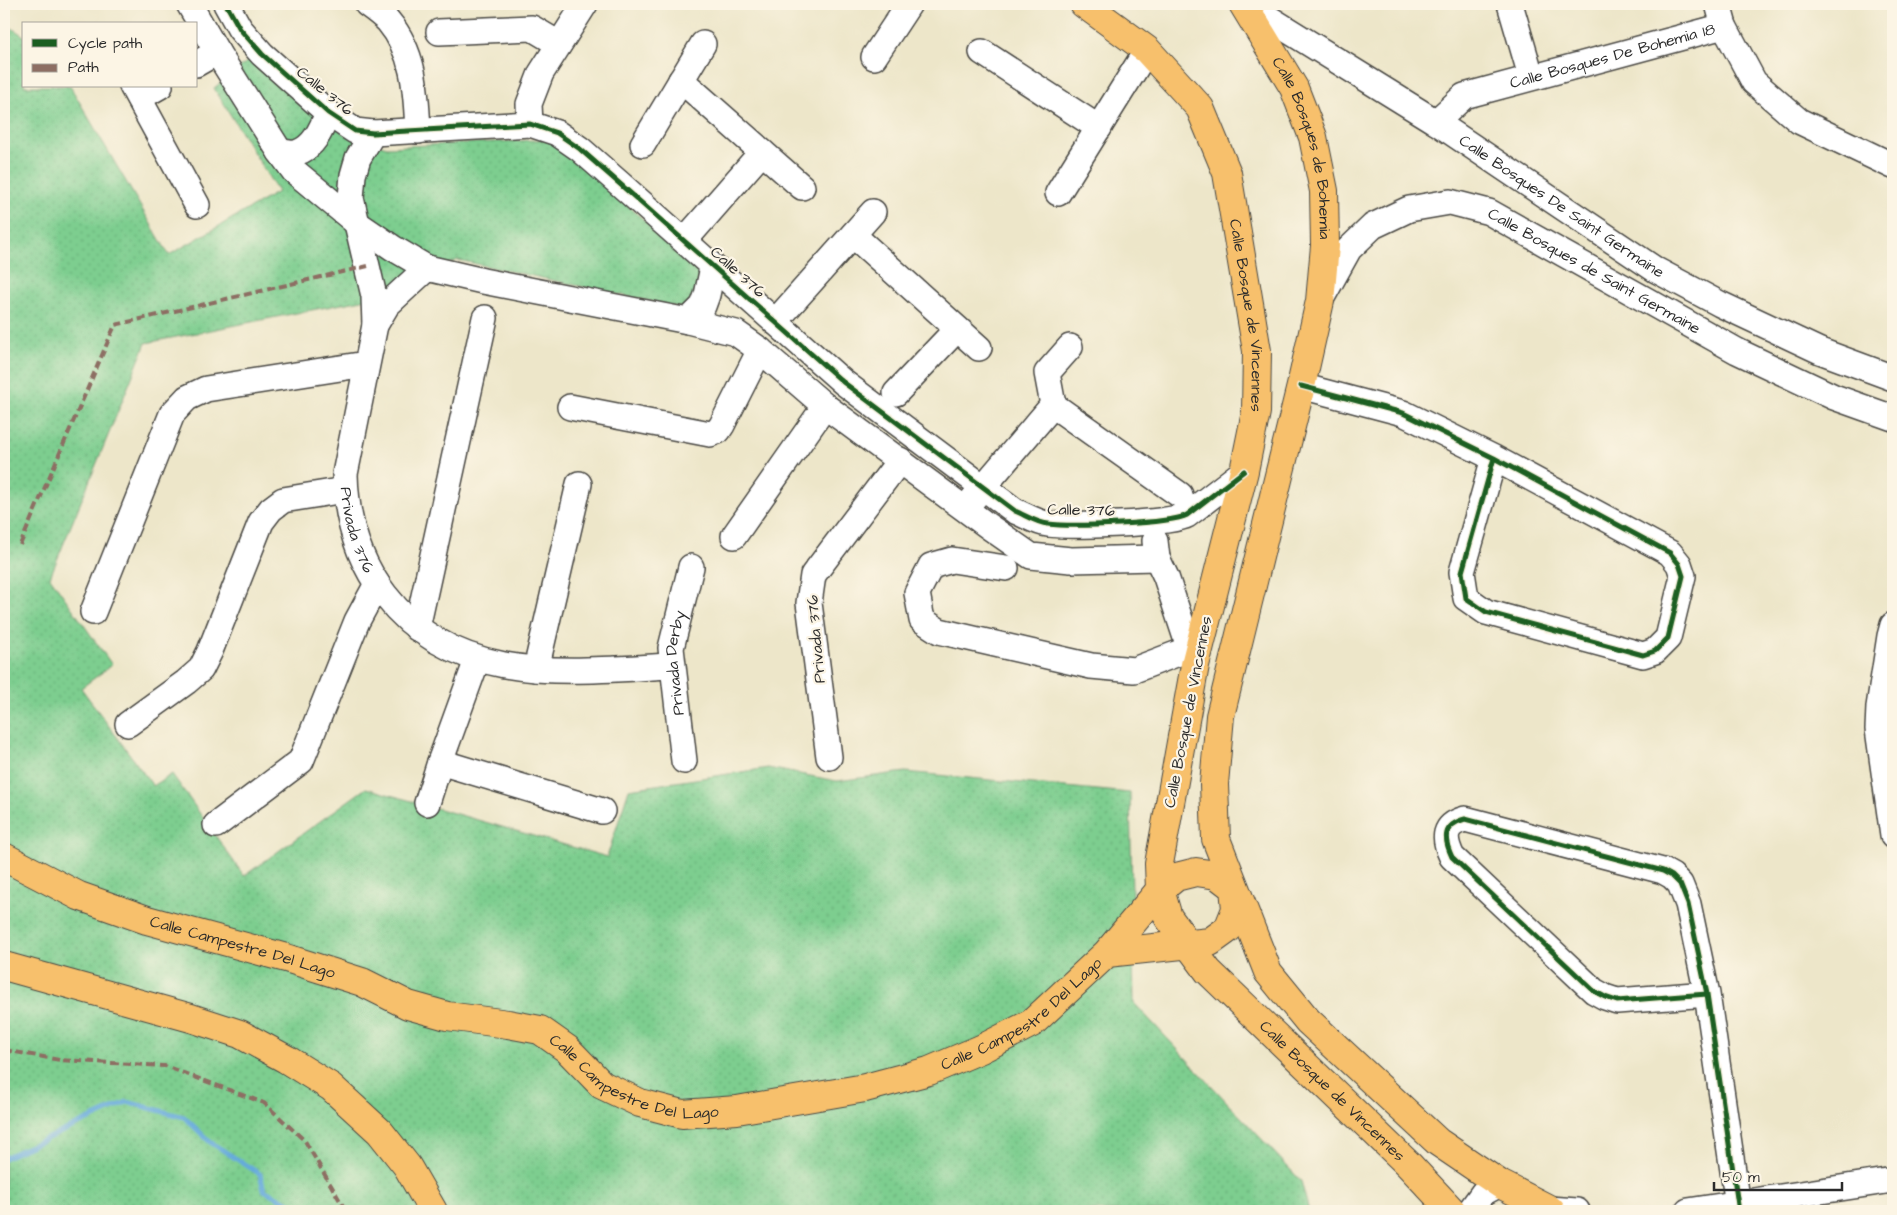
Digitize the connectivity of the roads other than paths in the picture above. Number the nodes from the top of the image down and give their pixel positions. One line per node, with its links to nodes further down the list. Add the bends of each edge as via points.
1 (189, 4): 11 (street)
2 (226, 4): 23 (street, Calle 376, via 240,29 262,54)
3 (368, 4): 27 (street, via 388,21 407,51 416,89)
4 (585, 4): 14 (street)
5 (1084, 4): 16 (main road, Calle Bosque de Vincennes)
6 (1244, 4): 9 (street, Calle Bosques De Saint Germaine); 42 (main road, Calle Bosques de Bohemia, via 1294,88 1313,137 1324,191 1326,246)
7 (1510, 4): 20 (street)
8 (904, 5): 18 (street)
9 (1277, 14): 24 (street, Calle Bosques De Saint Germaine)
10 (1721, 15): 20 (street, Calle Bosques De Bohemia 18); 32 (street, Calle Bosques De Bohemia 18, via 1754,82 1799,120)
11 (195, 22)
12 (198, 31): 19 (street)
13 (439, 32): 14 (street, via 532,28)
14 (559, 44): 25 (street, via 541,73 529,104)
15 (703, 44): 21 (street)
16 (1147, 50): 26 (street); 61 (main road, Calle Bosque de Vincennes, via 1200,108 1227,173 1257,351 1256,412)
17 (982, 52): 26 (street)
18 (874, 57)
19 (207, 58): 30 (street)
20 (1531, 76): 24 (street, Calle Bosques De Bohemia 18, via 1464,96)
21 (681, 80): 29 (street); 31 (street)
22 (144, 90): 35 (street)
23 (328, 113): 28 (street, Calle 376, via 355,131); 30 (street, via 321,130 308,146 296,153)
24 (1436, 122): 52 (street, Calle Bosques De Saint Germaine, via 1656,270 1820,351)
25 (530, 124): 27 (street, Calle 376); 39 (street, Calle 376, via 557,133 580,149)
26 (1098, 128): 34 (street)
27 (418, 131): 28 (street, Calle 376)
28 (373, 133): 37 (street, via 358,158 353,176 351,198)
29 (643, 144)
30 (280, 152): 37 (street, via 294,170)
31 (762, 152): 33 (street); 39 (street)
32 (1893, 166)
33 (802, 187)
34 (1058, 193)
35 (197, 205)
36 (873, 212): 38 (street)
37 (358, 224): 41 (street); 46 (street, via 374,296)
38 (854, 235): 45 (street); 47 (street)
39 (685, 240): 40 (street, Calle 376)
40 (713, 267): 44 (street, via 703,306); 45 (street, Calle 376)
41 (427, 268): 44 (street); 46 (street, via 387,305)
42 (1320, 301): 53 (main road, Calle Bosque de Vincennes); 58 (street, Calle Bosques de Saint Germaine, via 1349,249 1373,226 1409,209 1450,202 1489,212 1737,351 1834,396)
43 (485, 318): 74 (street)
44 (688, 321): 50 (street, via 736,333)
45 (774, 322): 63 (street, Calle 376, via 843,382)
46 (375, 325): 51 (street, Privada 376)
47 (957, 329): 49 (street); 54 (street)
48 (1070, 347): 55 (street, via 1047,373)
49 (979, 348)
50 (760, 350): 56 (street); 57 (street, via 722,425 710,434)
51 (366, 364): 64 (street, Privada 376, via 345,474); 73 (street, via 206,390 187,398 172,414)
52 (1893, 378)
53 (1302, 386): 59 (street, via 1403,413); 89 (main road, Calle Bosque de Vincennes, via 1220,716 1214,784 1216,839)
54 (896, 393)
55 (1053, 405): 63 (street); 65 (street)
56 (825, 406): 60 (street); 68 (street)
57 (570, 407)
58 (1893, 418)
59 (1494, 458): 59 (street, via 1462,572 1466,598 1486,612 1643,655 1655,651 1668,638 1683,576 1670,553)
60 (900, 460): 66 (street); 81 (street, Privada 376, via 813,575 809,603)
61 (1244, 471): 67 (street, Calle 376, via 1182,518); 76 (main road, Calle Bosque de Vincennes)
62 (579, 484): 79 (street)
63 (982, 488): 66 (street); 67 (street, Calle 376, via 1015,511 1045,524)
64 (345, 490): 72 (street, Privada 376, via 352,531); 80 (street, via 284,500 271,509 262,522 201,669)
65 (1180, 495)
66 (964, 509): 69 (street, via 1031,556 1071,560)
67 (1154, 522): 69 (street)
68 (734, 536)
69 (1157, 558): 76 (street)
70 (691, 567): 78 (street, Privada Derby, via 671,648)
71 (1006, 568): 76 (street, via 952,560 931,566 917,593 922,620 939,631 1091,666 1134,670)
72 (377, 584): 74 (street, Privada 376, via 398,613); 86 (street, via 357,621 301,761)
73 (93, 612)
74 (417, 628): 77 (street, Privada 376, via 454,651)
75 (1892, 633): 87 (street, via 1878,729)
76 (1192, 657): 90 (main road, Calle Bosque de Vincennes, via 1158,864)
77 (477, 660): 79 (street, Privada 376); 83 (street)
78 (672, 666): 79 (street, Privada 376); 82 (street, Privada Derby)
79 (536, 669)
80 (128, 724)
81 (829, 757)
82 (684, 761)
83 (440, 762): 84 (street); 85 (street)
84 (427, 804)
85 (602, 811)
86 (216, 825)
87 (1893, 836)
88 (4, 857): 92 (main road, Calle Campestre Del Lago, via 79,896 147,920 362,982 408,1004 447,1016 540,1030 566,1049 602,1085 640,1103 682,1114 737,1110 856,1089 928,1070 981,1049 1032,1023)
89 (1234, 888): 90 (main road, Calle Campestre Del Lago, via 1217,875 1196,872 1176,877); 91 (main road, Calle Campestre Del Lago, via 1236,909 1228,929 1210,942); 96 (main road, Calle Bosque de Vincennes, via 1268,972 1308,1021 1438,1142)
90 (1160, 890): 91 (main road, Calle Bosque de Vincennes, via 1168,917); 92 (main road, Calle Campestre Del Lago)
91 (1188, 944): 92 (main road, Calle Campestre Del Lago); 100 (main road, Calle Bosque de Vincennes, via 1208,971 1410,1165)
92 (1107, 953)
93 (4, 966): 99 (main road, via 240,1034 286,1059 331,1087 380,1132 407,1166)
94 (1707, 994): 94 (street, via 1688,904 1680,884 1672,876 1466,819 1454,822 1447,832 1447,845 1452,857 1604,998 1617,1001); 97 (street)
95 (1893, 1180): 97 (street)
96 (1500, 1184): 98 (main road, Calle Bosque de Vincennes); 101 (street, via 1483,1193)
97 (1738, 1205): 103 (street)
98 (1550, 1210): 102 (street)
99 (433, 1211)
100 (1452, 1211)
101 (1470, 1211)
102 (1577, 1211)
103 (1688, 1211)

